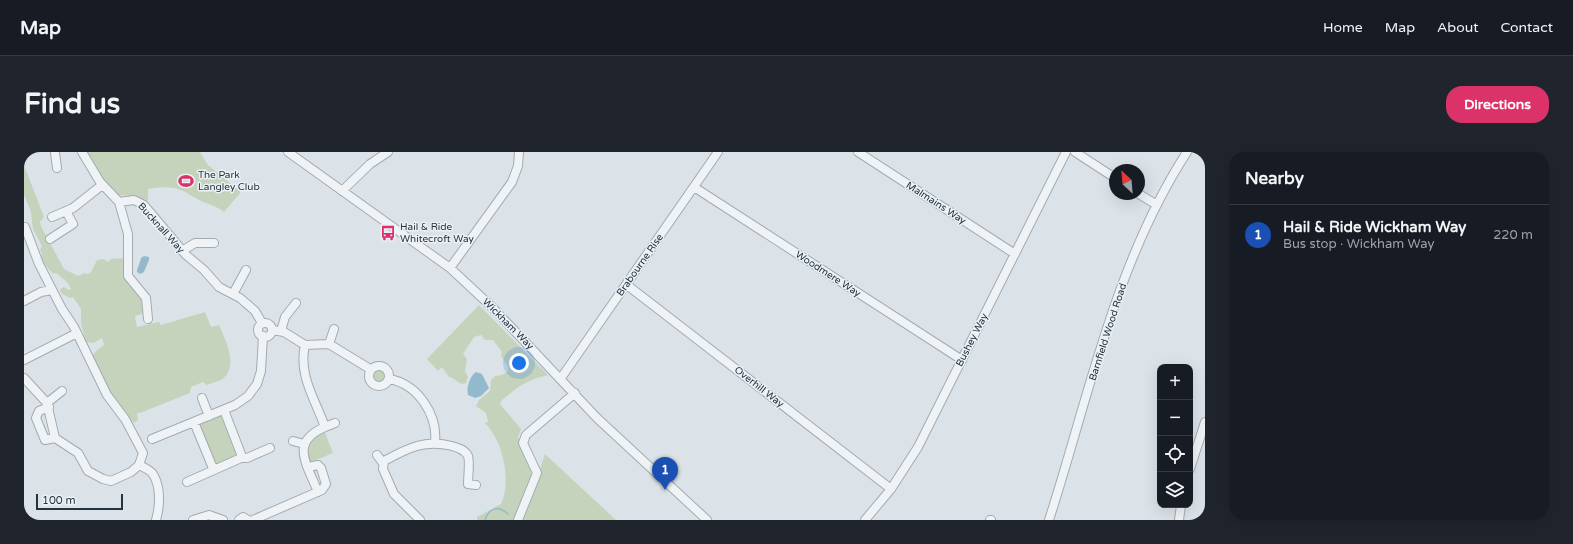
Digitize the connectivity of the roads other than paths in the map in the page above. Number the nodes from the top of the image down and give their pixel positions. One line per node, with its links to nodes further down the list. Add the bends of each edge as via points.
1 (56, 152): 11 (street)
2 (82, 152): 13 (street)
3 (288, 152): 15 (street, Wickham Way)
4 (388, 152): 15 (street, via 370,164)
5 (519, 152): 26 (street, via 518,166 512,182)
6 (718, 152): 14 (street, Brabourne Rise)
7 (858, 152): 25 (street, Malmains Way)
8 (1066, 152): 25 (street, Bushey Way)
9 (1075, 152): 12 (street)
10 (1187, 152): 18 (street, Barnfield Wood Road)
11 (57, 168)
12 (1109, 174)
13 (102, 185): 17 (street); 19 (street)
14 (694, 187): 28 (street, Brabourne Rise); 43 (street, Woodmere Way)
15 (342, 191): 26 (street, Wickham Way)
16 (1145, 198): 18 (street)
17 (119, 202): 24 (street, Bucknall Way, via 140,202); 33 (street, via 128,231 128,276 146,298)
18 (1157, 205): 84 (street, Barnfield Wood Road, via 1138,244 1123,285)
19 (66, 211): 20 (street); 22 (street, via 73,224)
20 (52, 217)
21 (25, 228): 29 (street)
22 (50, 239)
23 (214, 243): 24 (street, via 195,242)
24 (182, 251): 30 (street, Bucknall Way, via 220,287)
25 (1015, 254): 43 (street, Bushey Way)
26 (450, 268): 46 (street, Wickham Way)
27 (246, 270): 30 (street)
28 (627, 285): 46 (street, Brabourne Rise); 72 (street, Overhill Way)
29 (52, 290): 31 (street, via 41,292); 38 (street)
30 (233, 294): 34 (street, Bucknall Way, via 255,311)
31 (24, 301)
32 (296, 303): 37 (street, via 285,317)
33 (148, 319)
34 (262, 323): 36 (street, Bucknall Way, via 268,324); 39 (street, via 258,330)
35 (334, 329): 40 (street)
36 (272, 330): 37 (street, Bucknall Way); 39 (street, via 269,335)
37 (281, 331): 41 (street, Bucknall Way)
38 (77, 333): 42 (street); 68 (street, via 107,395 125,419 142,453)
39 (263, 336): 52 (street, via 262,366 257,384 244,399)
40 (329, 344): 41 (street); 44 (street)
41 (305, 345): 57 (street, via 305,378)
42 (24, 360)
43 (962, 360): 72 (street, Bushey Way, via 918,447)
44 (370, 369): 47 (street, via 376,366 383,368); 47 (street, via 370,381 377,390)
45 (24, 378): 51 (street)
46 (561, 378): 49 (street, Wickham Way)
47 (389, 379): 61 (street, via 405,385 429,409 435,425)
48 (62, 391): 51 (street)
49 (575, 393): 81 (street, via 526,435 523,443 537,473); 82 (street, Wickham Way, via 597,418)
50 (202, 398): 53 (street)
51 (48, 405): 58 (street); 58 (street, via 39,411 36,418 44,439 48,441)
52 (224, 410): 53 (street); 65 (street)
53 (209, 416): 54 (street)
54 (194, 422): 59 (street); 69 (street)
55 (1205, 422): 66 (street)
56 (335, 423): 57 (street)
57 (325, 427): 62 (street, via 310,435)
58 (55, 438): 68 (street, via 78,453 88,471 103,479 118,479)
59 (152, 439)
60 (293, 441): 62 (street)
61 (435, 443): 67 (street, via 416,446); 71 (street, via 458,448 466,453)
62 (304, 444): 79 (street, via 308,465 320,466 325,480 324,489)
63 (270, 448): 65 (street)
64 (377, 455): 67 (street)
65 (241, 458): 69 (street)
66 (1193, 460)
67 (383, 463): 80 (street, via 383,469 394,494)
68 (140, 465): 74 (street, via 152,472 159,490 159,511)
69 (215, 468): 70 (street)
70 (187, 482)
71 (469, 485)
72 (891, 489): 83 (street, Bushey Way)
73 (1181, 508): 85 (street)
74 (156, 520)
75 (193, 520): 76 (street, via 209,515)
76 (223, 520)
77 (239, 520): 78 (street)
78 (248, 520)
79 (253, 520)
80 (420, 520)
81 (518, 520)
82 (707, 520)
83 (865, 520)
84 (1049, 520)
85 (1179, 520)

